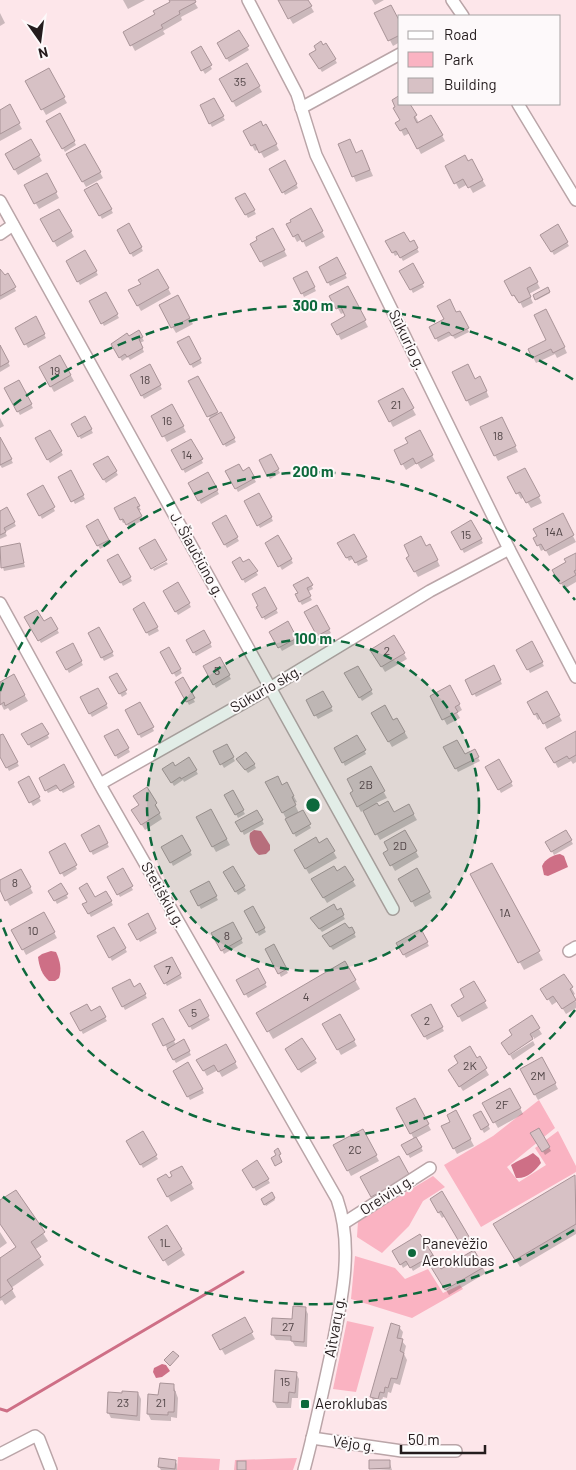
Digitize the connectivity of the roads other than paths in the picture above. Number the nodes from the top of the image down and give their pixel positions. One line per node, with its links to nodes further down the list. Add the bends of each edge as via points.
1 (248, 0): 6 (street, Sūkurio g., via 297,94)
2 (452, 0): 3 (street)
3 (462, 15)
4 (398, 55): 6 (street)
5 (519, 105): 7 (street)
6 (301, 108): 11 (street, Sūkurio g., via 316,155)
7 (576, 200)
8 (0, 201): 9 (street, J. Šiaučiūno g.)
9 (13, 225): 10 (street); 14 (street, J. Šiaučiūno g.)
10 (0, 234)
11 (509, 549): 13 (street, Sūkurio g.); 14 (street, Sūkurio skg., via 430,591)
12 (0, 604): 15 (street, Stetiškių g.)
13 (576, 677)
14 (270, 688): 15 (street, Sūkurio skg.); 16 (street, J. Šiaučiūno g.)
15 (100, 784): 18 (street, Stetiškių g.)
16 (393, 909)
17 (430, 1168): 19 (street, Oreivių g.)
18 (328, 1185): 19 (street, Aitvarų g., via 337,1199)
19 (344, 1223): 20 (street, Aitvarų g., via 346,1242 341,1304)
20 (312, 1438): 21 (street, Vėjo g., via 402,1451); 24 (street, Aitvarų g.)
21 (456, 1451)
22 (0, 1454): 23 (street, via 35,1436)
23 (52, 1470)
24 (304, 1470)

